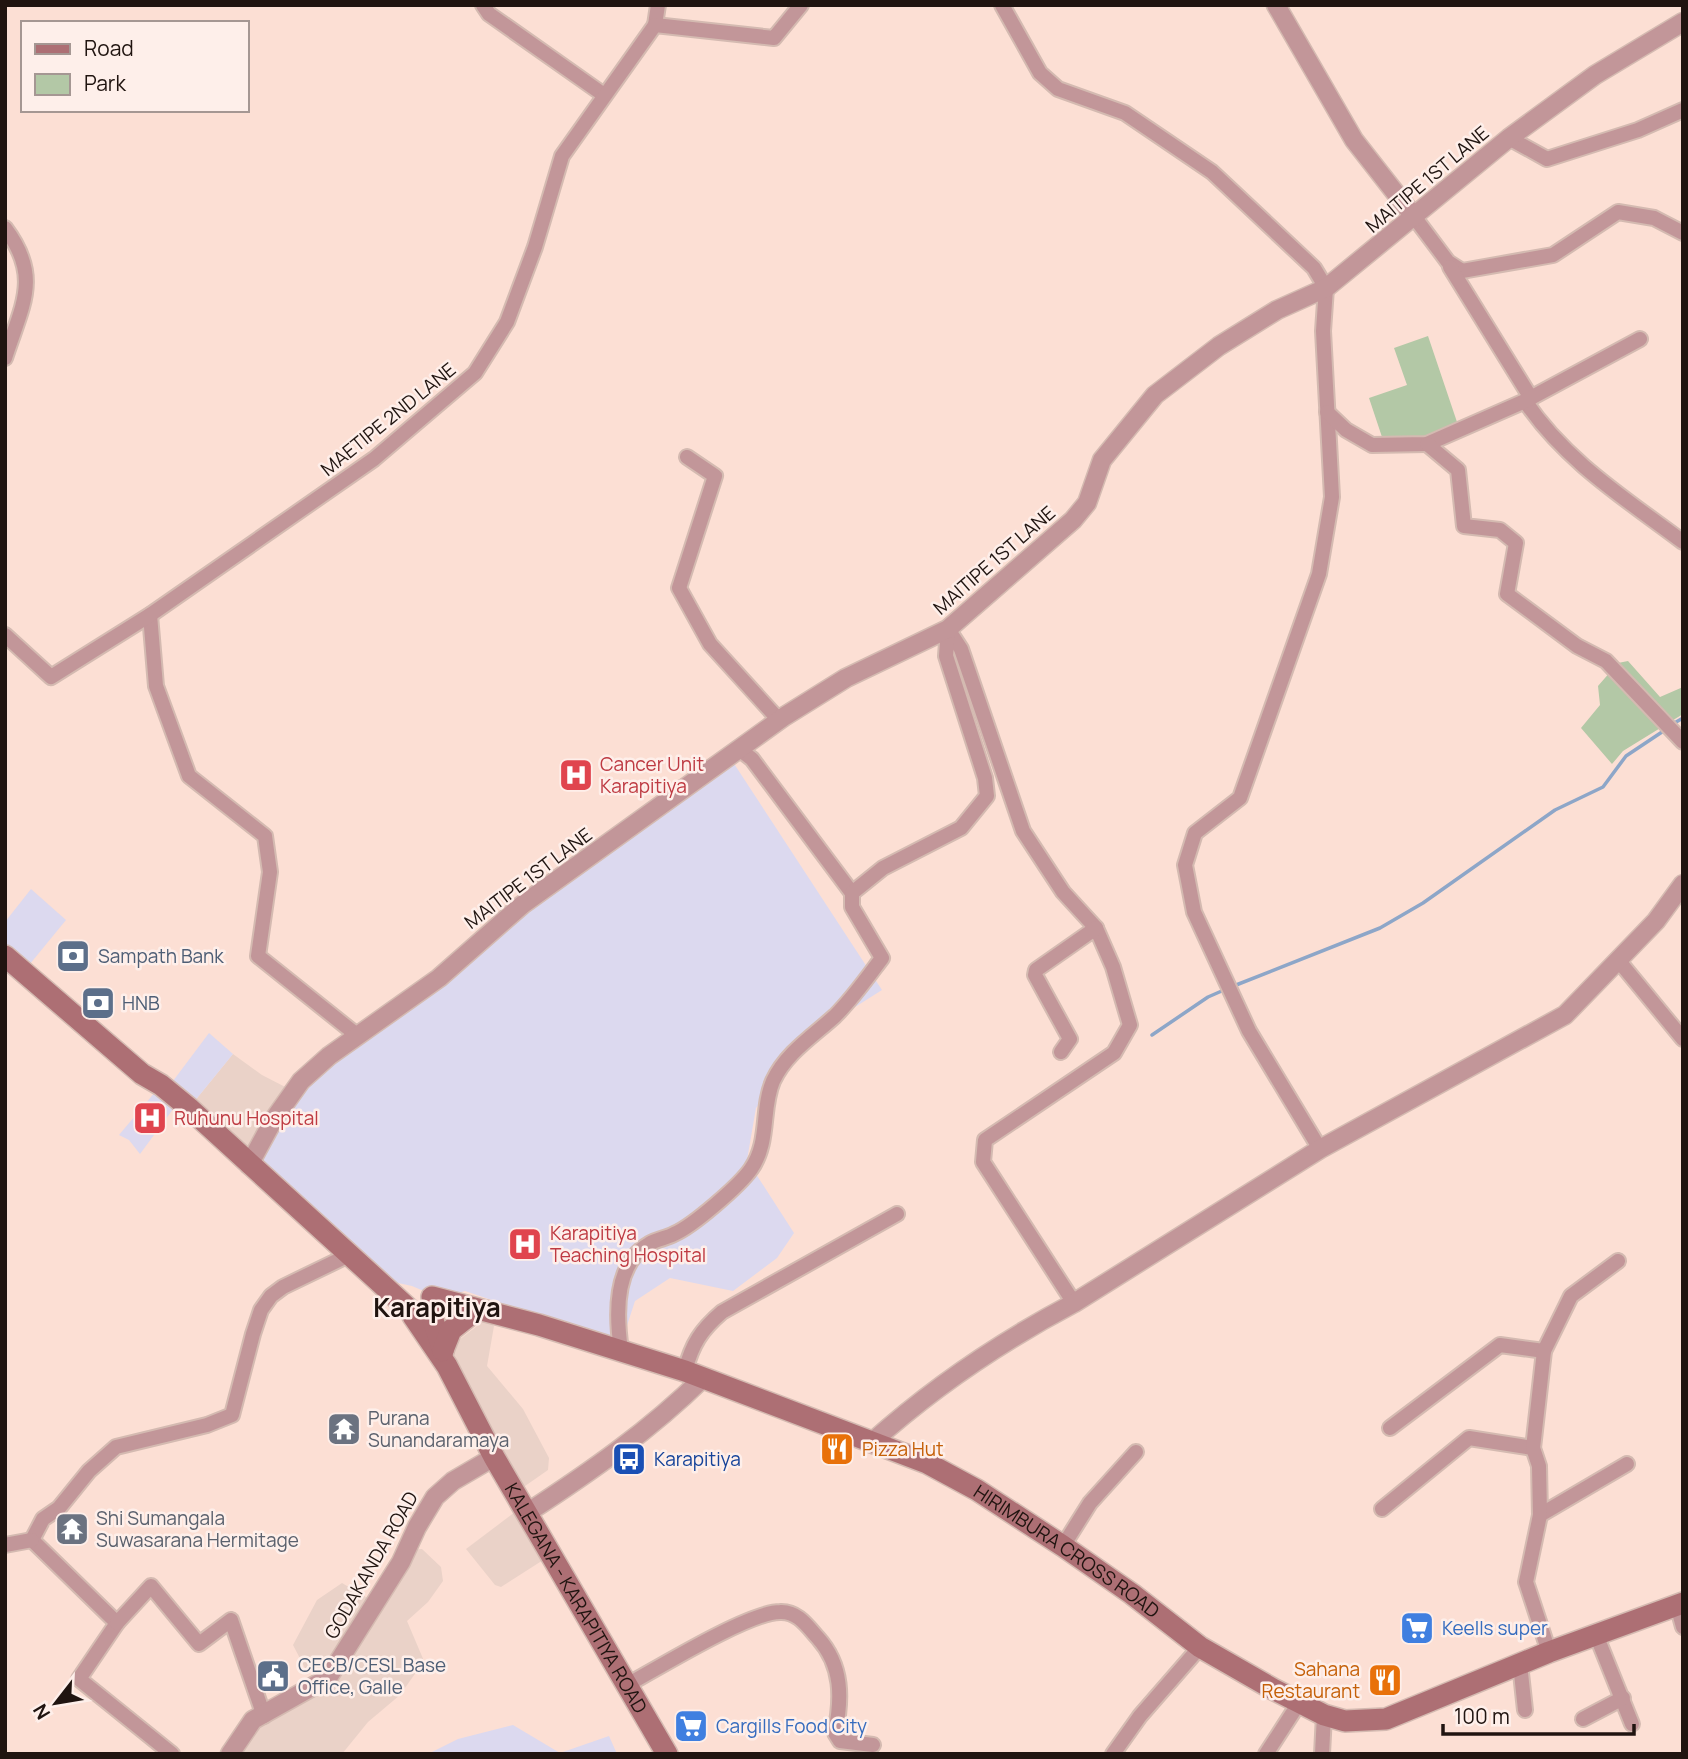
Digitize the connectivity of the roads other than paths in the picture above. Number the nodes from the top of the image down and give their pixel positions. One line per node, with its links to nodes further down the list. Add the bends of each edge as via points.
1 (483, 5): 9 (street, via 489,14)
2 (658, 5): 7 (street)
3 (801, 5): 7 (street, via 774,37)
4 (1002, 5): 16 (street, via 1040,73 1058,89 1125,113 1212,172 1314,268)
5 (1276, 5): 12 (street, via 1354,140)
6 (1683, 22): 11 (street, MAITIPE 1ST LANE, via 1595,75)
7 (655, 24): 9 (street, MAETIPE 2ND LANE)
8 (528, 34): 9 (street)
9 (606, 92): 24 (street, MAETIPE 2ND LANE, via 562,156 536,247 507,322 475,373 374,459)
10 (1683, 110): 11 (street, via 1638,130 1547,159)
11 (1509, 138): 12 (street, MAITIPE 1ST LANE)
12 (1415, 218): 15 (street); 16 (street, MAITIPE 1ST LANE)
13 (5, 228): 18 (street, via 20,248 28,270)
14 (1683, 233): 15 (street, via 1654,218 1618,212 1553,255 1462,271)
15 (1448, 262): 19 (street)
16 (1326, 288): 20 (street); 25 (street, MAITIPE 1ST LANE, via 1277,310 1219,346 1156,395 1102,460 1087,503 1073,520)
17 (1640, 339): 19 (street)
18 (5, 358)
19 (1528, 399): 21 (street); 23 (street, via 1540,423 1573,458)
20 (1327, 412): 21 (street, via 1372,445); 38 (street, via 1332,497 1319,574 1240,799 1195,833 1185,866 1194,912 1248,1031)
21 (1427, 444): 28 (street, via 1458,470 1464,526 1500,530 1516,542 1507,594 1577,646 1606,661)
22 (687, 457): 27 (street, via 715,476 679,588 709,644)
23 (1683, 542)
24 (150, 615): 26 (street, MAETIPE 2ND LANE, via 51,677); 35 (street, via 156,686 189,776 265,836 270,873 258,956)
25 (948, 629): 27 (street, MAITIPE 1ST LANE, via 846,678); 31 (street, via 946,656 987,796 961,828 883,868); 32 (street, via 961,649 1023,831 1063,892)
26 (5, 635)
27 (779, 720): 29 (street, MAITIPE 1ST LANE)
28 (1683, 742)
29 (739, 749): 31 (street, via 752,759); 35 (street, MAITIPE 1ST LANE, via 522,905 439,978)
30 (1683, 884): 34 (street, via 1656,921)
31 (852, 892): 46 (street, via 852,907 882,958 851,999 786,1059 772,1083 764,1142 751,1169 694,1222 636,1254 619,1289 616,1318)
32 (1096, 928): 37 (street, via 1036,970 1070,1038); 43 (street, via 1130,1025 1114,1054 985,1140 983,1162)
33 (5, 956): 39 (main road, KALEGANA - KARAPITIYA ROAD)
34 (1618, 960): 36 (street); 38 (street, via 1565,1015)
35 (358, 1036): 39 (street, MAITIPE 1ST LANE, via 301,1081)
36 (1683, 1039)
37 (1062, 1052)
38 (1320, 1149): 43 (street)
39 (249, 1164): 41 (main road, KALEGANA - KARAPITIYA ROAD)
40 (897, 1214): 49 (street, via 722,1312 692,1344)
41 (351, 1254): 44 (main road, KALEGANA - KARAPITIYA ROAD); 59 (street, via 271,1296 253,1334 232,1415 116,1447 43,1519)
42 (1618, 1261): 47 (street, via 1571,1296)
43 (1074, 1303): 51 (street, via 909,1409)
44 (424, 1308): 45 (main road); 48 (main road, KALEGANA - KARAPITIYA ROAD)
45 (480, 1311): 46 (main road, HIRIMBURA CROSS ROAD); 48 (main road, via 451,1330)
46 (621, 1350): 49 (main road, HIRIMBURA CROSS ROAD)
47 (1544, 1351): 50 (street, via 1500,1345); 52 (street)
48 (445, 1358): 54 (main road, KALEGANA - KARAPITIYA ROAD)
49 (694, 1374): 51 (main road, HIRIMBURA CROSS ROAD); 57 (street, via 660,1420)
50 (1390, 1428)
51 (870, 1443): 61 (main road, HIRIMBURA CROSS ROAD, via 927,1464 977,1490)
52 (1533, 1448): 56 (street, via 1469,1438); 58 (street, via 1539,1466)
53 (1136, 1452): 61 (street, via 1090,1503)
54 (494, 1457): 57 (main road, KALEGANA - KARAPITIYA ROAD); 74 (street, GODAKANDA ROAD, via 435,1497 401,1562 328,1678)
55 (1627, 1464): 58 (street)
56 (1382, 1509)
57 (527, 1513): 69 (main road, KALEGANA - KARAPITIYA ROAD)
58 (1540, 1516): 67 (street, via 1526,1582)
59 (32, 1540): 60 (street); 63 (street)
60 (5, 1545)
61 (1063, 1546): 66 (main road, HIRIMBURA CROSS ROAD)
62 (1680, 1604): 64 (street); 65 (main road, HIRIMBURA CROSS ROAD)
63 (117, 1623): 74 (street, via 151,1586 199,1644 231,1620); 78 (street, via 79,1679)
64 (1683, 1627)
65 (1597, 1637): 67 (main road, HIRIMBURA CROSS ROAD); 70 (street)
66 (1200, 1647): 71 (main road, HIRIMBURA CROSS ROAD); 81 (street, via 1140,1716)
67 (1549, 1652): 68 (main road, HIRIMBURA CROSS ROAD)
68 (1520, 1664): 72 (street); 73 (main road, HIRIMBURA CROSS ROAD, via 1386,1719 1345,1721)
69 (627, 1685): 77 (street, via 721,1634 780,1612 799,1617 826,1648 842,1699 835,1733 840,1741); 80 (main road, KALEGANA - KARAPITIYA ROAD)
70 (1623, 1698): 75 (street); 76 (street)
71 (1300, 1703): 73 (main road, HIRIMBURA CROSS ROAD); 82 (street)
72 (1525, 1710)
73 (1324, 1715): 83 (street)
74 (264, 1716): 79 (street, GODAKANDA ROAD, via 253,1720)
75 (1583, 1719)
76 (1632, 1724)
77 (873, 1745)
78 (172, 1754)
79 (230, 1754)
80 (667, 1754)
81 (1114, 1754)
82 (1266, 1754)
83 (1322, 1754)

